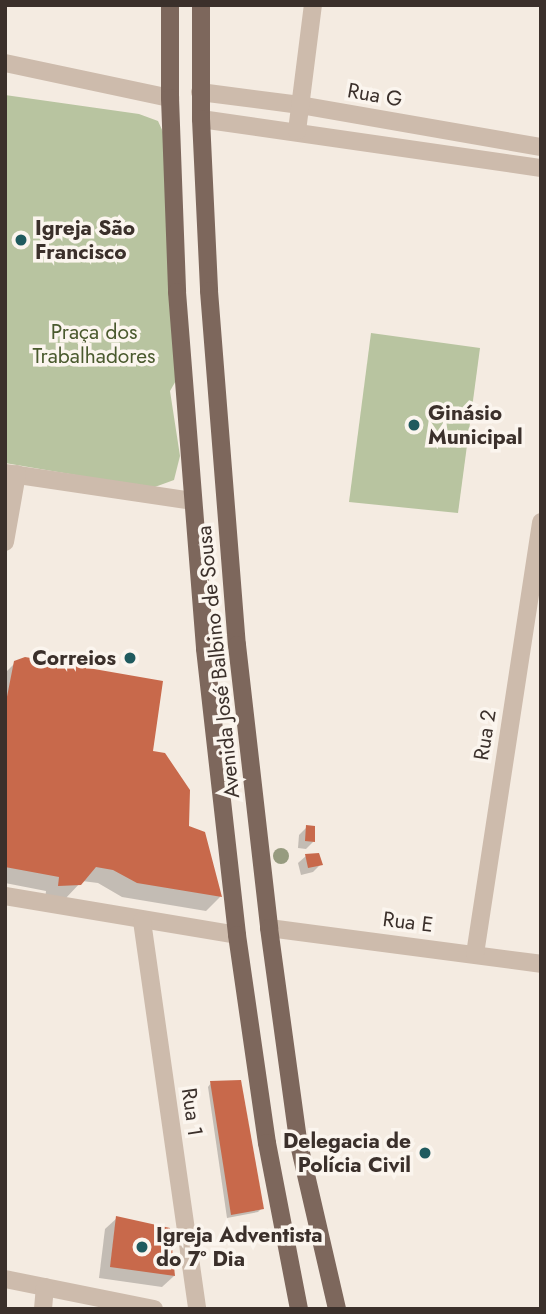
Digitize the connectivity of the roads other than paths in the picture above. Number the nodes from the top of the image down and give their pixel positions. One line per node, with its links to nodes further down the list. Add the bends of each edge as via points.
1 (170, 5): 6 (main road, Avenida José Balbino de Sousa)
2 (201, 5): 5 (main road, Avenida José Balbino de Sousa)
3 (313, 5): 7 (street)
4 (5, 63): 6 (street)
5 (200, 92): 7 (street, Rua G); 8 (main road, Avenida José Balbino de Sousa)
6 (170, 98): 13 (main road, Avenida José Balbino de Sousa)
7 (300, 105): 9 (street); 10 (street, Rua G)
8 (201, 118): 9 (street); 12 (main road, Avenida José Balbino de Sousa)
9 (297, 131): 11 (street)
10 (541, 147)
11 (541, 168)
12 (209, 290): 13 (main road); 19 (main road, Avenida José Balbino de Sousa)
13 (177, 292): 15 (main road, Avenida José Balbino de Sousa)
14 (11, 474): 15 (street); 17 (street)
15 (192, 501): 20 (main road, Avenida José Balbino de Sousa)
16 (541, 522): 18 (street, Rua 2)
17 (5, 541)
18 (536, 583): 25 (street, Rua 2)
19 (237, 645): 20 (main road); 23 (main road, Avenida José Balbino de Sousa)
20 (205, 649): 24 (main road, Avenida José Balbino de Sousa)
21 (5, 896): 22 (street)
22 (142, 921): 24 (street); 33 (street, Rua 1)
23 (269, 928): 25 (street, Rua E); 27 (main road, Avenida José Balbino de Sousa)
24 (237, 936): 28 (main road, Avenida José Balbino de Sousa)
25 (475, 954): 26 (street, Rua E)
26 (541, 964)
27 (298, 1140): 28 (main road); 35 (main road, Avenida José Balbino de Sousa)
28 (267, 1143): 34 (main road, Avenida José Balbino de Sousa)
29 (5, 1279): 30 (street)
30 (46, 1287): 31 (street); 32 (street)
31 (43, 1309)
32 (154, 1309)
33 (197, 1309)
34 (299, 1309)
35 (337, 1309)

